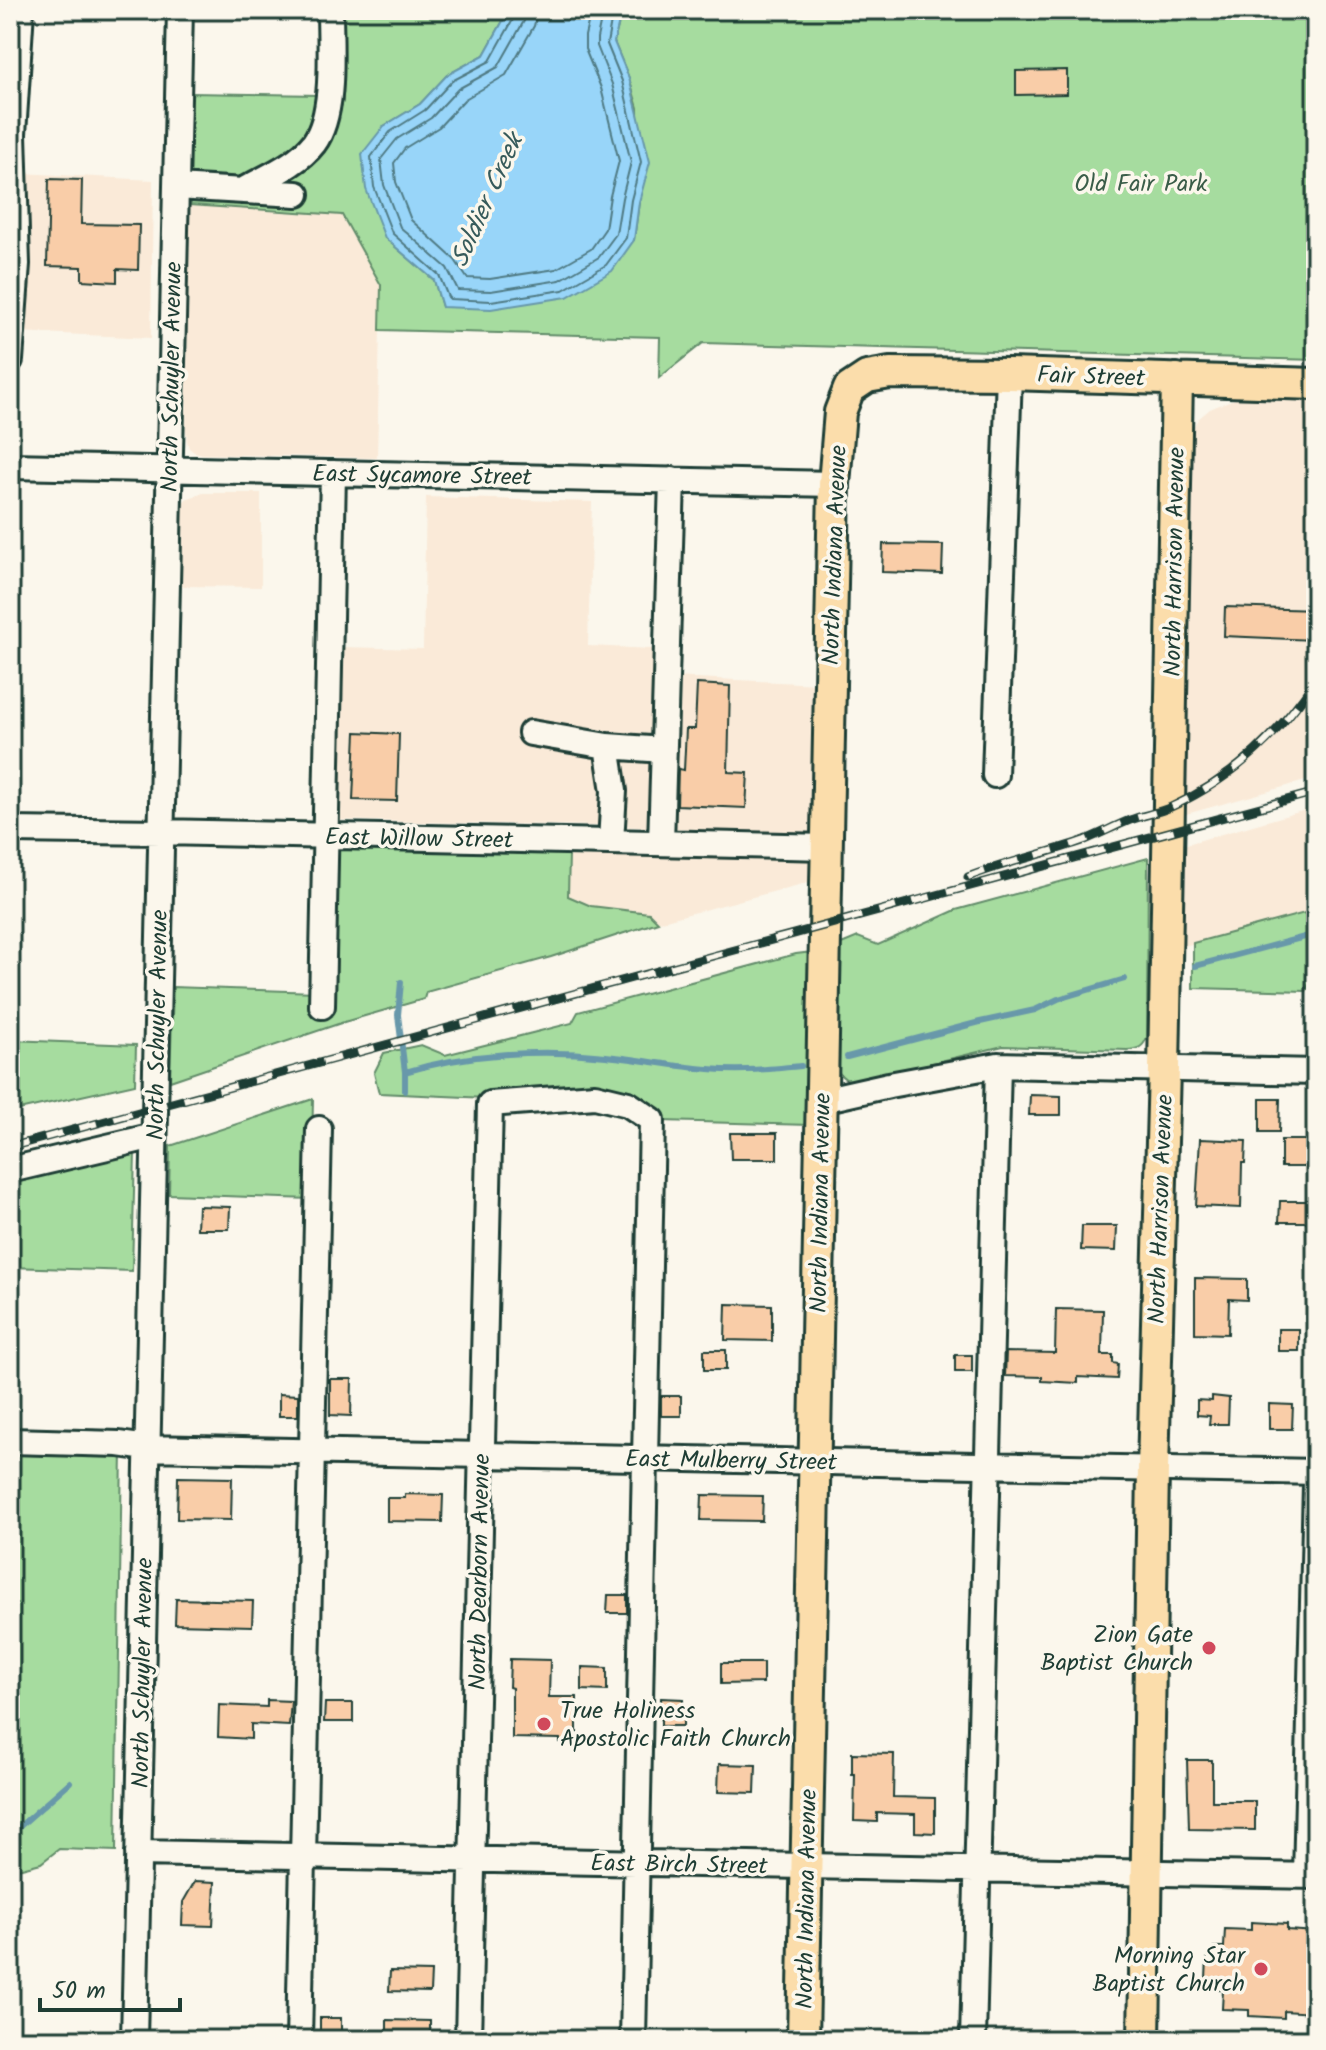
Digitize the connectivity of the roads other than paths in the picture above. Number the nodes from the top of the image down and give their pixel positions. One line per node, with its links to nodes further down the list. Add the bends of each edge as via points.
1 (21, 10): 7 (street, via 13,134 17,264)
2 (180, 10): 4 (street, North Schuyler Avenue)
3 (330, 10): 5 (street, via 329,105 322,127 294,162)
4 (176, 187): 5 (street); 13 (street, North Schuyler Avenue)
5 (242, 191): 6 (street)
6 (297, 194)
7 (10, 360)
8 (1009, 374): 9 (main road, Fair Street); 10 (main road, Fair Street); 20 (street)
9 (867, 377): 16 (main road, North Indiana Avenue, via 849,389 840,412)
10 (1177, 379): 11 (main road, Fair Street); 29 (main road, North Harrison Avenue)
11 (1316, 384)
12 (10, 466): 13 (street, East Sycamore Street)
13 (169, 470): 14 (street, East Sycamore Street); 22 (street, North Schuyler Avenue)
14 (333, 473): 15 (street, East Sycamore Street); 23 (street)
15 (672, 480): 16 (street, East Sycamore Street); 19 (street)
16 (834, 484): 26 (main road, North Indiana Avenue)
17 (531, 733): 18 (street)
18 (607, 746): 19 (street); 24 (street, via 614,791)
19 (664, 750): 25 (street)
20 (995, 775)
21 (10, 830): 22 (street, East Willow Street)
22 (161, 832): 23 (street, East Willow Street); 33 (street, North Schuyler Avenue)
23 (326, 836): 24 (street, East Willow Street); 27 (street)
24 (611, 842): 25 (street, East Willow Street)
25 (661, 843): 26 (street, East Willow Street)
26 (827, 847): 31 (main road, North Indiana Avenue)
27 (322, 1006)
28 (998, 1065): 29 (street); 31 (street); 41 (street)
29 (1164, 1069): 30 (street); 42 (main road, North Harrison Avenue)
30 (1316, 1072)
31 (822, 1100): 40 (main road, North Indiana Avenue)
32 (319, 1129): 37 (street)
33 (154, 1136): 34 (street); 36 (street, North Schuyler Avenue)
34 (10, 1170)
35 (10, 1441): 36 (street, East Mulberry Street)
36 (147, 1448): 37 (street, East Mulberry Street); 45 (street, North Schuyler Avenue)
37 (312, 1451): 38 (street, East Mulberry Street); 46 (street)
38 (482, 1455): 39 (street, East Mulberry Street); 39 (street, North Dearborn Avenue, via 490,1104 595,1096 628,1104 652,1120); 47 (street, North Dearborn Avenue)
39 (645, 1458): 40 (street, East Mulberry Street); 48 (street)
40 (815, 1462): 41 (street, East Mulberry Street); 49 (main road, North Indiana Avenue)
41 (988, 1465): 42 (street, East Mulberry Street); 50 (street)
42 (1153, 1469): 43 (street, East Mulberry Street); 51 (main road, North Harrison Avenue)
43 (1316, 1472)
44 (1316, 1485): 52 (street)
45 (138, 1853): 46 (street, East Birch Street); 53 (street, North Schuyler Avenue)
46 (303, 1856): 47 (street, East Birch Street); 54 (street)
47 (472, 1859): 48 (street, East Birch Street); 55 (street, North Dearborn Avenue)
48 (637, 1863): 49 (street, East Birch Street); 56 (street)
49 (807, 1866): 50 (street, East Birch Street); 57 (main road, North Indiana Avenue)
50 (977, 1870): 51 (street, East Birch Street); 58 (street)
51 (1147, 1873): 52 (street, East Birch Street); 59 (main road, North Harrison Avenue)
52 (1311, 1876)
53 (134, 2040)
54 (299, 2040)
55 (468, 2040)
56 (633, 2040)
57 (803, 2040)
58 (973, 2040)
59 (1144, 2040)

